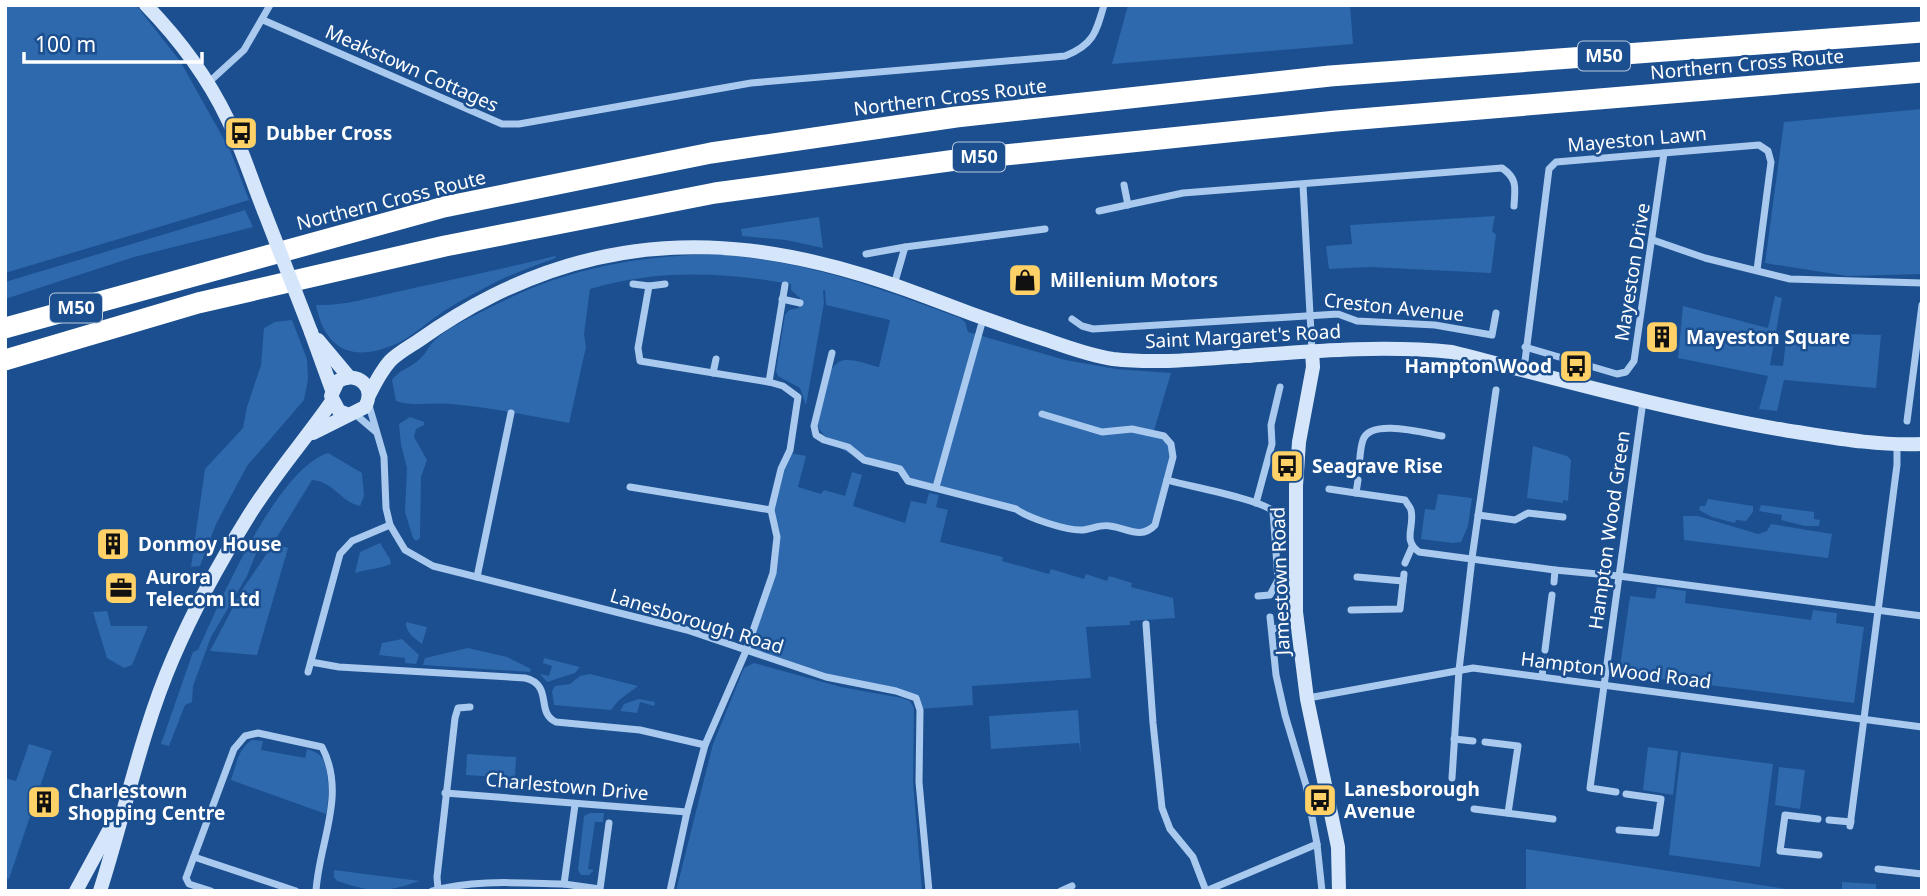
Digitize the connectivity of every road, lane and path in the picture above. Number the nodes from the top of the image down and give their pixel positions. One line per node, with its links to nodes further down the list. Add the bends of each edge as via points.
1 (146, 5): 7 (main road)
2 (270, 5): 4 (street)
3 (1104, 5): 4 (street, Meakstown Cottages, via 1097,30 1084,48 1065,56 751,83 510,124)
4 (263, 20): 7 (street, via 244,50)
5 (1922, 32): 32 (highway, Northern Cross Route / M50, via 1319,77 956,117 711,153 444,206)
6 (1922, 72): 39 (highway, Northern Cross Route / M50, via 1349,120 956,159 715,193 432,249 198,303)
7 (207, 83): 33 (main road, bridge, via 228,120)
8 (1664, 153): 15 (street, Mayeston Drive); 18 (street, Mayeston Lawn, via 1759,145 1768,150 1771,162); 34 (street, Mayeston Lawn, via 1556,162 1549,169)
9 (1124, 185): 11 (street)
10 (1303, 185): 11 (street, via 1183,193); 12 (street, via 1502,168 1512,175); 28 (street)
11 (1128, 205): 13 (street)
12 (1514, 206)
13 (1099, 211)
14 (1045, 229): 16 (street)
15 (1653, 240): 18 (street); 34 (street, Mayeston Drive, via 1634,361 1626,372 1617,374)
16 (905, 247): 17 (street); 23 (street)
17 (866, 254)
18 (1757, 270): 19 (street, via 1790,279)
19 (1922, 283)
20 (633, 284): 24 (street)
21 (665, 284): 24 (street)
22 (785, 285): 25 (street)
23 (894, 285): 30 (main road, Saint Margaret's Road); 38 (main road, Saint Margaret's Road, via 817,261 751,249 649,248 563,267 511,286 458,313)
24 (649, 286): 41 (street, via 638,348 640,361)
25 (782, 299): 26 (street); 43 (street)
26 (800, 303)
27 (1922, 304): 52 (street)
28 (1311, 313): 29 (street, Creston Avenue, via 1492,335); 31 (street, via 1093,329); 35 (street)
29 (1496, 313)
30 (984, 319): 35 (main road, Saint Margaret's Road, via 1086,353 1142,362); 62 (street)
31 (1072, 319)
32 (5, 328)
33 (311, 332): 42 (main road); 46 (main road)
34 (1525, 347): 40 (street, Mayeston Lawn)
35 (1312, 351): 40 (main road, Saint Margaret's Road, via 1414,348); 95 (main road, Jamestown Road, via 1296,486 1296,612)
36 (832, 353): 62 (street, via 814,426 816,435 848,447 863,460 900,470 908,481)
37 (716, 359): 41 (street)
38 (391, 361): 42 (main road, Saint Margaret's Road); 47 (main road, Saint Margaret's Road)
39 (5, 362)
40 (1524, 369): 48 (main road, Saint Margaret's Road)
41 (713, 373): 43 (street)
42 (352, 377): 46 (main road, via 338,381); 47 (main road, via 365,384)
43 (769, 382): 66 (street, via 798,397 790,450)
44 (1280, 387): 65 (street, via 1271,425 1272,444)
45 (1496, 390): 67 (street)
46 (332, 396): 50 (main road, via 338,411); 54 (main road)
47 (369, 399): 50 (main road); 53 (street, Lanesborough Road)
48 (1643, 401): 57 (main road, Saint Margaret's Road, via 1764,426); 74 (street, Hampton Wood Green)
49 (510, 413): 75 (street)
50 (352, 414): 53 (street); 54 (main road)
51 (1042, 414): 59 (street, via 1102,432 1132,429 1164,436 1173,457)
52 (1907, 421)
53 (375, 431): 69 (street, Lanesborough Road, via 384,457)
54 (310, 435): 104 (main road, via 249,515 217,569 158,696)
55 (1442, 436): 58 (street, via 1380,427 1369,430 1363,439)
56 (1922, 444): 57 (main road, Saint Margaret's Road)
57 (1897, 445): 81 (street)
58 (1359, 468)
59 (1167, 480): 62 (street, via 1155,525 1139,534 1108,525 1080,530); 65 (street)
60 (1358, 480): 64 (street)
61 (630, 487): 66 (street)
62 (936, 487)
63 (1329, 489): 64 (street)
64 (1356, 493): 70 (street, via 1405,500 1411,510 1408,537)
65 (1256, 503): 79 (street, via 1274,514 1278,580 1270,595)
66 (771, 510): 88 (street, via 777,537 773,573)
67 (1478, 515): 68 (street, via 1515,520 1528,513); 71 (street)
68 (1563, 517)
69 (390, 526): 75 (street, Lanesborough Road, via 405,550 433,566); 90 (street, via 352,541 340,554)
70 (1412, 547): 71 (street, via 1419,552); 72 (street)
71 (1472, 558): 73 (street); 91 (street)
72 (1405, 563)
73 (1555, 570): 74 (street); 77 (street)
74 (1619, 576): 81 (street); 94 (street, Hampton Wood Green)
75 (477, 577): 88 (street, Lanesborough Road, via 687,630)
76 (1357, 577): 80 (street, via 1403,578 1400,608)
77 (1554, 582)
78 (1552, 595): 87 (street)
79 (1258, 596)
80 (1351, 610)
81 (1878, 610): 82 (street); 97 (street)
82 (1922, 616)
83 (1270, 617): 86 (street)
84 (1146, 624): 134 (street, via 1162,808 1170,829 1193,857)
85 (1284, 627): 86 (street)
86 (1272, 629): 117 (street, via 1276,676)
87 (1545, 650)
88 (746, 651): 102 (street); 132 (street, Lanesborough Road, via 826,677 916,698)
89 (1544, 660): 93 (street)
90 (311, 662): 92 (street); 102 (street, via 525,678 538,685 545,713 556,722 640,730)
91 (1459, 670): 93 (street, Hampton Wood Road); 95 (street, Hampton Wood Road); 99 (street)
92 (308, 672)
93 (1542, 677): 94 (street, Hampton Wood Road)
94 (1604, 684): 97 (street, Hampton Wood Road); 105 (street, Hampton Wood Green, via 1590,788)
95 (1307, 699): 136 (main road, Jamestown Road, via 1338,847)
96 (470, 707): 106 (street, via 458,708 455,718)
97 (1864, 719): 98 (street, Hampton Wood Road); 114 (street, via 1851,824)
98 (1922, 727)
99 (1454, 739): 100 (street); 103 (street)
100 (1473, 741)
101 (1485, 742): 111 (street, via 1518,746)
102 (705, 745): 110 (street)
103 (1452, 778)
104 (132, 781): 126 (main road); 127 (main road)
105 (1616, 792)
106 (445, 793): 108 (street, Charlestown Drive); 125 (street)
107 (1626, 794): 116 (street, via 1661,799 1656,834)
108 (575, 804): 110 (street, Charlestown Drive); 122 (street)
109 (1474, 808): 111 (street)
110 (687, 812): 131 (street)
111 (1508, 813): 113 (street)
112 (1818, 818): 118 (street, via 1785,814 1780,851)
113 (1553, 819)
114 (1829, 820)
115 (609, 823): 122 (street, via 600,889)
116 (1619, 830)
117 (1317, 844): 134 (street); 135 (street)
118 (1819, 855)
119 (194, 857): 128 (street, via 186,878); 129 (street); 130 (street, via 234,749 245,736 258,733 323,747 330,762 333,801)
120 (1878, 869): 121 (street)
121 (1922, 874)
122 (564, 884): 124 (street)
123 (1072, 886): 133 (street)
124 (473, 888): 125 (street)
125 (435, 890)
126 (76, 891)
127 (100, 891)
128 (211, 891)
129 (296, 891)
130 (316, 891)
131 (670, 891)
132 (929, 891)
133 (1061, 891)
134 (1206, 891)
135 (1322, 891)
136 (1339, 891)

